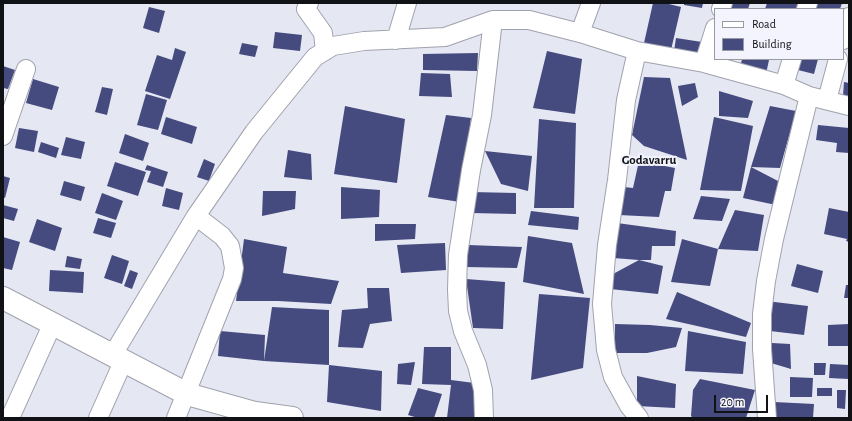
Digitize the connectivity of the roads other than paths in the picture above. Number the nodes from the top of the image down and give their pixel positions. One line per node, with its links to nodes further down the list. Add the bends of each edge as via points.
1 (309, 3): 10 (street, via 306,9 323,33)
2 (407, 3): 9 (street)
3 (591, 3): 7 (street)
4 (849, 17): 8 (street)
5 (493, 20): 7 (street, via 529,20); 9 (street, via 445,37); 31 (street, via 482,115 458,255 457,290 458,311 463,331 477,365 483,390)
6 (714, 31): 14 (street)
7 (580, 33): 11 (street)
8 (844, 36)
9 (396, 40): 10 (street, via 364,41 333,46)
10 (325, 51): 21 (street, via 315,57 254,132)
11 (637, 51): 14 (street); 32 (street, via 626,100 602,304 606,350 613,377 629,406)
12 (792, 60): 16 (street)
13 (838, 60): 18 (street)
14 (704, 64): 16 (street)
15 (26, 69): 20 (street)
16 (784, 85): 17 (street)
17 (809, 96): 18 (street); 33 (street, via 766,281 762,321)
18 (827, 100): 19 (street)
19 (849, 106)
20 (3, 136)
21 (196, 216): 24 (street); 25 (street, via 222,236 230,246 234,268)
22 (3, 298): 23 (main road)
23 (52, 325): 24 (main road); 27 (street)
24 (118, 359): 25 (main road); 28 (street)
25 (187, 394): 26 (main road); 29 (street)
26 (254, 415): 30 (main road)
27 (10, 418)
28 (98, 418)
29 (176, 418)
30 (292, 418)
31 (484, 418)
32 (639, 418)
33 (767, 418)

